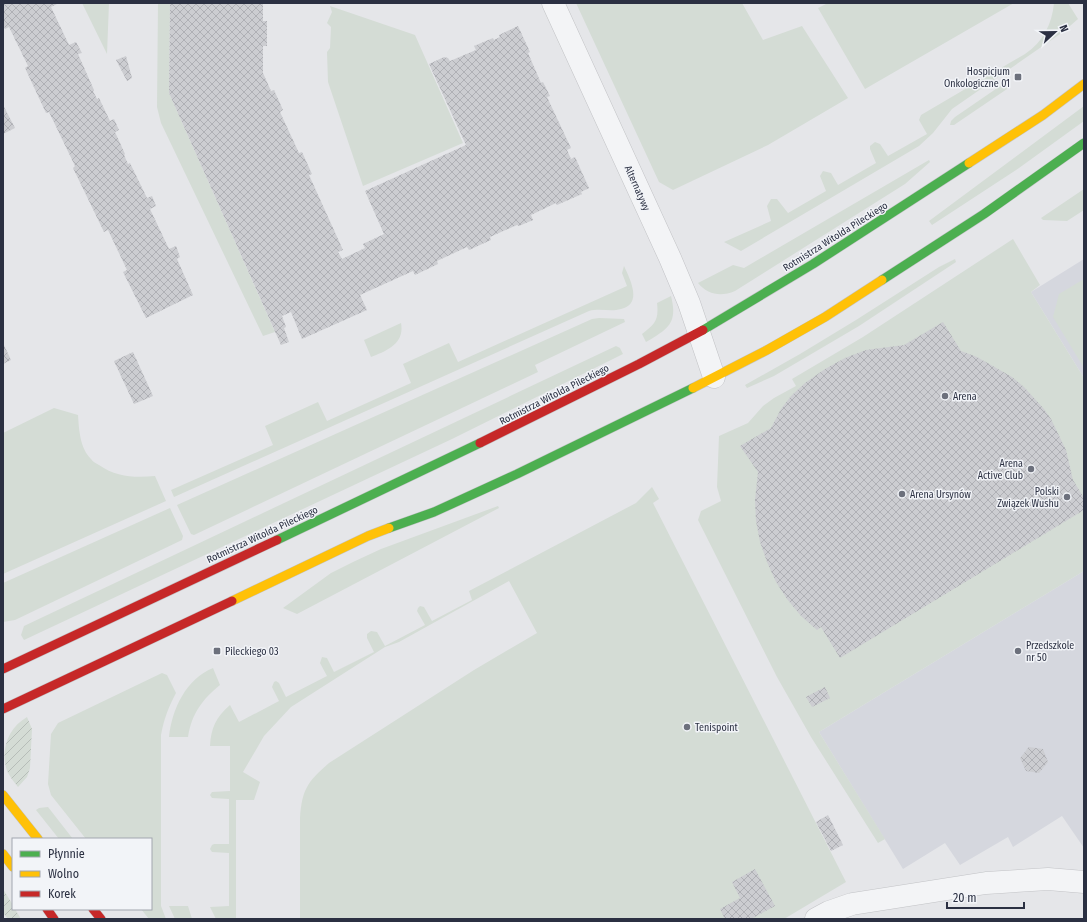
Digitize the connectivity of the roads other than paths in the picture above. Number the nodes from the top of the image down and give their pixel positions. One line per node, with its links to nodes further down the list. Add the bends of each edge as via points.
1 (554, 3): 4 (street, Alternatywy, via 647,206 689,302)
2 (1084, 84): 4 (main road, Rotmistrza Witolda Pileckiego, via 1042,115 860,234)
3 (1084, 143): 5 (main road, via 984,214 825,317)
4 (699, 332): 5 (street, Alternatywy); 6 (main road, Rotmistrza Witolda Pileckiego, via 459,454)
5 (714, 377): 7 (main road, via 510,478 434,512 368,536)
6 (3, 669)
7 (3, 709)
8 (3, 795): 9 (main road)
9 (37, 838)
10 (3, 854): 11 (main road)
11 (12, 865)
12 (1084, 882): 17 (street, via 1048,879 986,883 852,904)
13 (47, 910): 15 (main road)
14 (94, 910): 16 (main road)
15 (54, 919)
16 (101, 919)
17 (816, 919)

